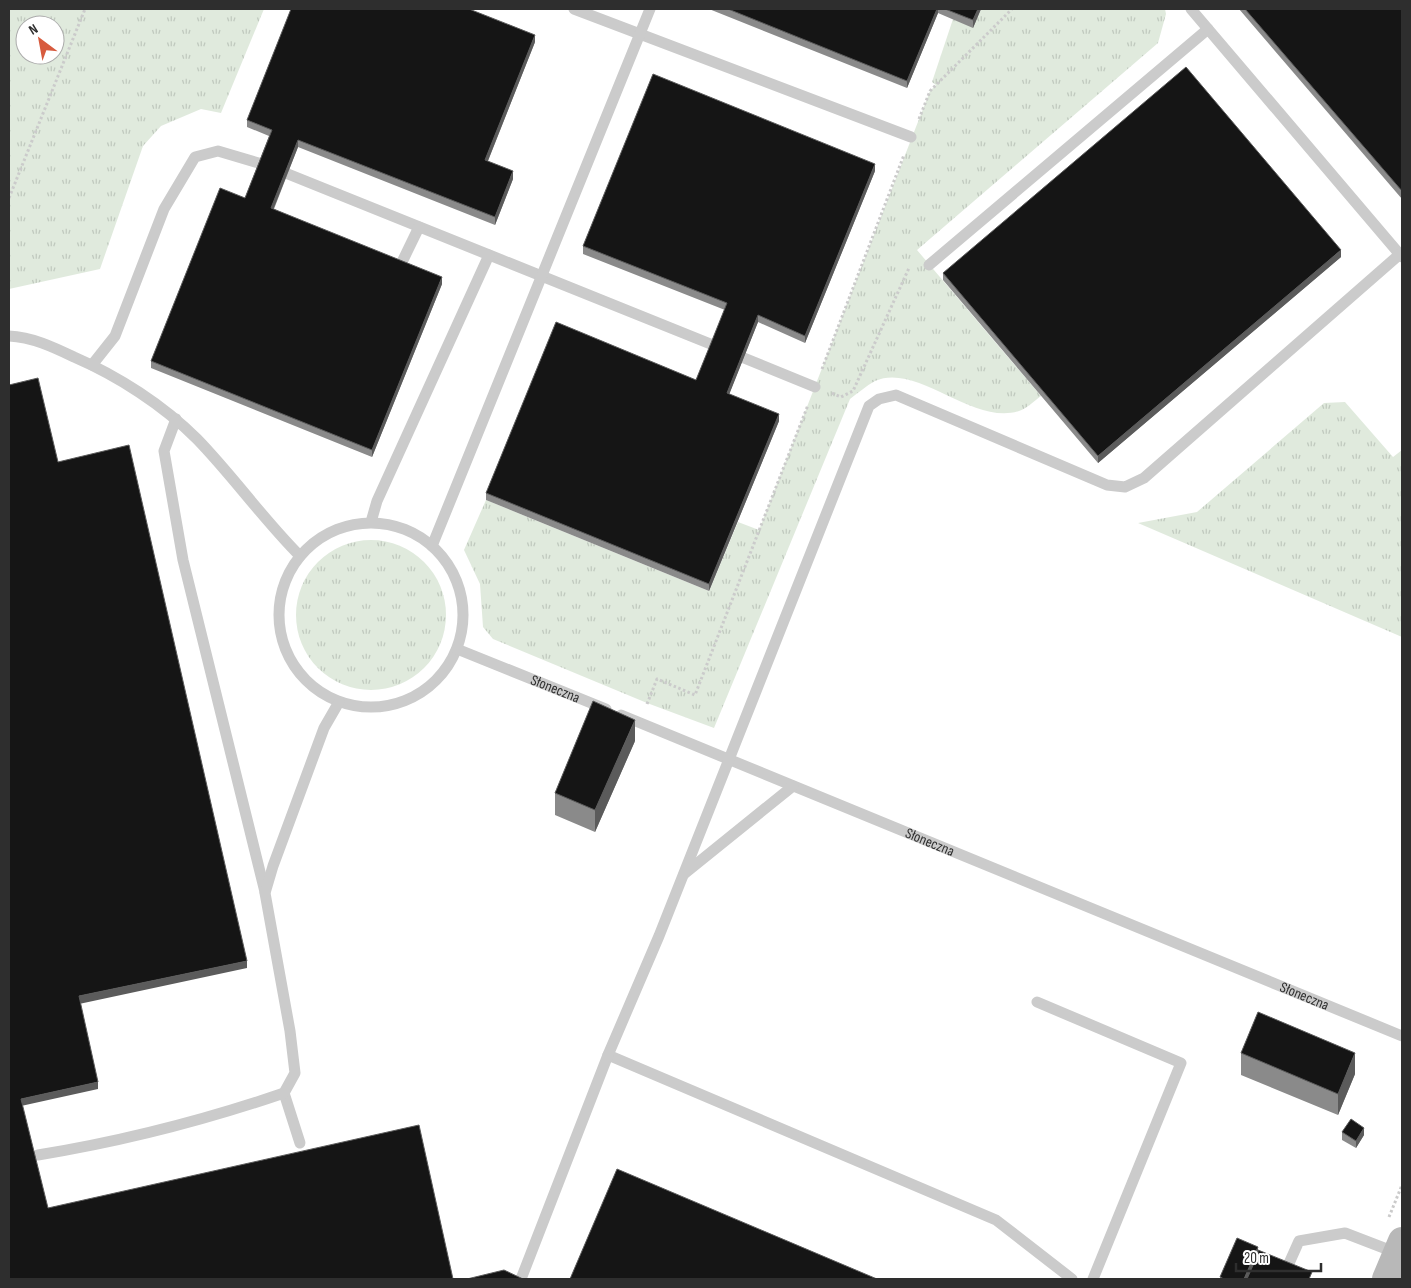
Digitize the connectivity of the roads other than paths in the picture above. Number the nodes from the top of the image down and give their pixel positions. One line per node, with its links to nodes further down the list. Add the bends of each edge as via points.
1 (574, 9): 5 (lane)
2 (650, 9): 5 (lane)
3 (1191, 9): 4 (lane)
4 (1208, 29): 11 (lane); 13 (lane)
5 (639, 34): 6 (lane); 14 (lane)
6 (911, 138)
7 (262, 164): 18 (lane, via 218,151 195,157 164,209 115,336)
8 (288, 174): 9 (lane)
9 (419, 227): 10 (lane); 12 (lane)
10 (489, 255): 14 (lane); 21 (lane)
11 (1401, 256): 26 (lane, via 1144,478 1125,487 1107,485 896,395 879,399 869,406)
12 (403, 260)
13 (929, 265)
14 (543, 277): 16 (lane); 22 (lane)
15 (9, 336): 18 (lane, via 40,342)
16 (714, 345)
17 (744, 358): 19 (lane)
18 (92, 365): 20 (lane)
19 (815, 386)
20 (176, 419): 23 (lane); 29 (lane, via 164,451 183,560)
21 (371, 522): 22 (lane, via 405,529); 23 (lane, via 330,532)
22 (432, 546): 24 (lane, via 458,582 463,627)
23 (300, 556): 25 (lane, via 282,589 278,615 281,640 292,664 308,683)
24 (457, 648): 25 (lane, via 445,671 427,690 404,702 379,708); 26 (lane, Słoneczna)
25 (339, 702): 29 (lane, via 324,728)
26 (728, 760): 27 (lane, Słoneczna); 28 (lane)
27 (793, 786): 28 (lane); 31 (lane, Słoneczna)
28 (683, 875): 32 (lane)
29 (265, 893): 33 (lane, via 295,1073)
30 (1037, 1002): 39 (lane, via 1181,1063)
31 (1402, 1036)
32 (608, 1055): 37 (lane); 38 (lane, via 996,1220)
33 (284, 1093): 34 (lane); 35 (lane, via 160,1131)
34 (300, 1144)
35 (38, 1155)
36 (1400, 1247): 40 (lane, via 1344,1233 1299,1241); 41 (street)
37 (521, 1279)
38 (1072, 1279)
39 (1092, 1279)
40 (1282, 1279)
41 (1386, 1279)

